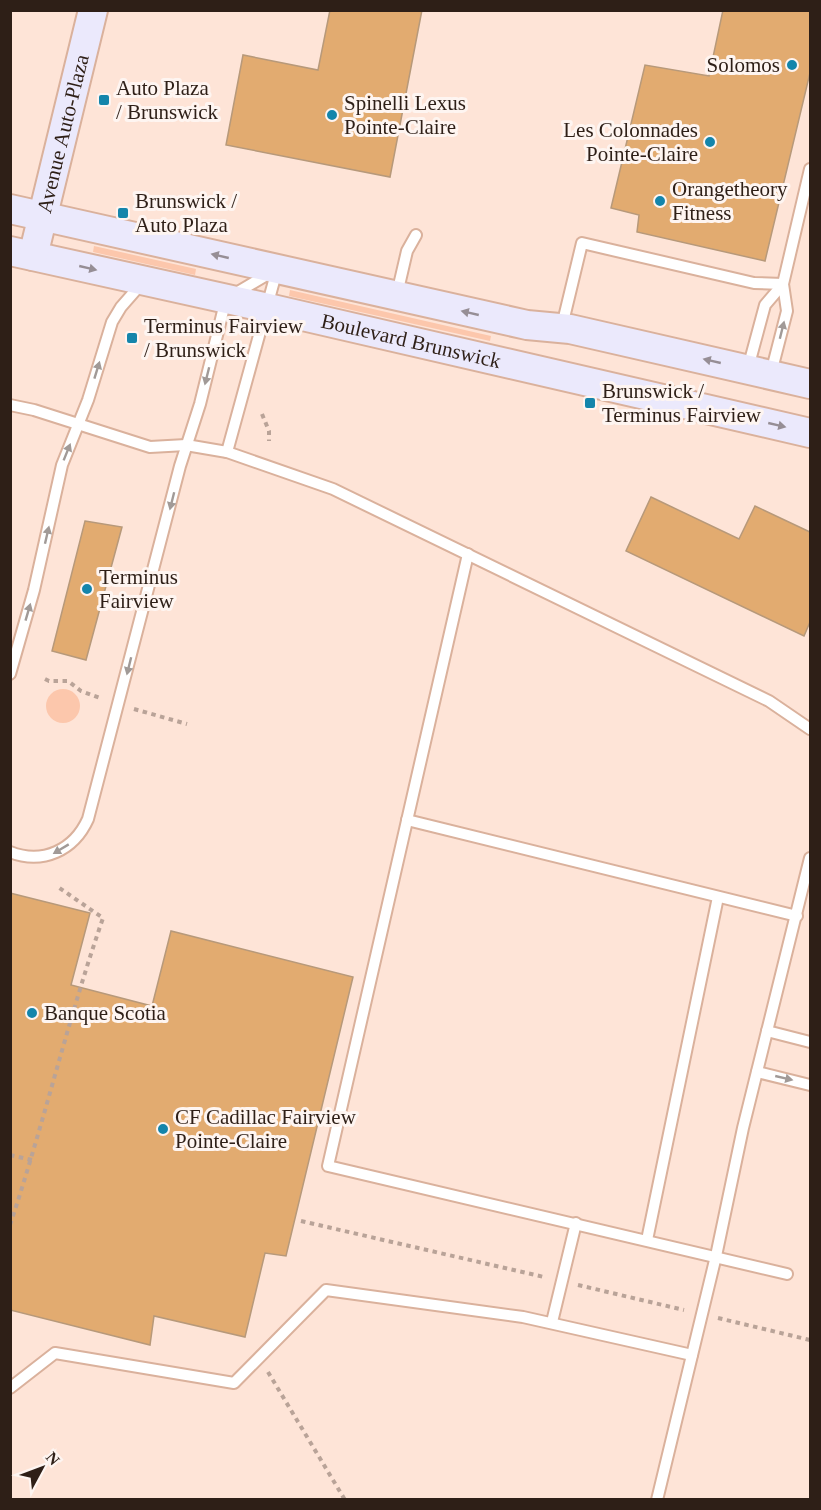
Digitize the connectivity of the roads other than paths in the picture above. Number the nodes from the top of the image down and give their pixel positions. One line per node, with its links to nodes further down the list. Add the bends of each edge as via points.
1 (93, 10): 4 (street, Avenue Auto-Plaza)
2 (810, 169): 9 (lane)
3 (10, 209): 4 (street, Boulevard Brunswick)
4 (43, 216): 6 (street, Avenue Auto-Plaza); 7 (street, Boulevard Brunswick, one-way to 4)
5 (416, 235): 10 (lane, via 407,251)
6 (22, 254): 8 (street, Boulevard Brunswick, one-way to 8)
7 (277, 269): 10 (street, Boulevard Brunswick); 11 (lane); 12 (lane)
8 (144, 281): 11 (street, Boulevard Brunswick); 17 (lane, one-way to 8, via 112,322)
9 (783, 284): 13 (lane, via 754,283 582,243); 14 (lane, one-way to 9, via 787,310); 14 (lane, via 765,306)
10 (397, 296): 13 (street, Boulevard Brunswick, one-way to 10, via 527,326)
11 (226, 299): 12 (street, Boulevard Brunswick); 19 (lane, one-way to 19)
12 (268, 308): 18 (street, Boulevard Brunswick, one-way to 18); 20 (lane)
13 (562, 329): 14 (street, Boulevard Brunswick, one-way to 13)
14 (759, 372): 15 (street, Boulevard Brunswick)
15 (810, 384)
16 (10, 405): 17 (lane)
17 (78, 425): 19 (lane, via 150,447); 22 (lane, one-way to 17, via 34,590 62,465)
18 (810, 433)
19 (186, 445): 20 (lane); 25 (lane, one-way to 25, via 84,829 56,853 28,857)
20 (227, 452): 21 (lane, via 333,489)
21 (468, 554): 23 (lane, via 769,701); 24 (lane)
22 (10, 674)
23 (810, 729)
24 (407, 820): 27 (lane); 33 (lane, via 328,1166)
25 (10, 852)
26 (810, 858): 28 (lane)
27 (718, 897): 28 (lane); 34 (lane)
28 (797, 916): 29 (lane)
29 (767, 1031): 30 (lane); 31 (lane)
30 (810, 1042)
31 (757, 1072): 32 (lane, one-way to 32); 35 (lane)
32 (810, 1084)
33 (576, 1223): 34 (lane); 37 (lane)
34 (647, 1240): 35 (lane)
35 (716, 1256): 36 (lane); 38 (lane)
36 (787, 1274)
37 (552, 1322): 38 (lane); 39 (lane, via 326,1290 234,1383 55,1353)
38 (692, 1354): 40 (lane)
39 (10, 1388)
40 (657, 1500)

